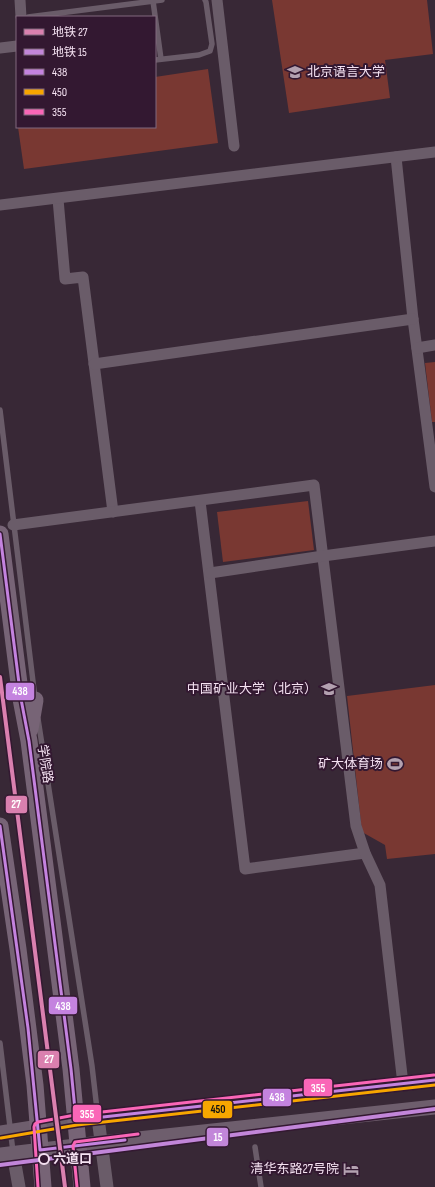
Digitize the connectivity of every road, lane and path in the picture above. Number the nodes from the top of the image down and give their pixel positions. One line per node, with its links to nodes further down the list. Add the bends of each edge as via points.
1 (20, 0): 6 (street)
2 (162, 0): 5 (lane)
3 (205, 0): 12 (lane, via 212,44 210,51 200,55)
4 (217, 0): 13 (street)
5 (154, 1): 7 (lane); 8 (lane)
6 (21, 16)
7 (36, 16)
8 (155, 16)
9 (156, 30): 12 (lane)
10 (16, 46): 11 (street)
11 (0, 48)
12 (158, 59)
13 (234, 146)
14 (435, 152): 15 (street)
15 (396, 157): 16 (street); 18 (street)
16 (58, 199): 17 (street); 21 (street, via 64,279 82,277)
17 (0, 205)
18 (413, 319): 20 (street); 21 (street)
19 (435, 345): 20 (street)
20 (417, 348): 23 (street)
21 (94, 364): 25 (street)
22 (0, 410): 26 (lane, 学院路)
23 (435, 487)
24 (200, 501): 25 (street); 28 (street, via 314,485); 29 (street)
25 (113, 512): 26 (street)
26 (7, 529): 30 (lane, 学院路); 31 (main road, 学院路, via 21,699)
27 (435, 542): 28 (street)
28 (323, 556): 29 (street); 33 (street, via 356,826)
29 (210, 573): 33 (street, via 245,869)
30 (35, 700): 31 (main road); 38 (lane, 学院路)
31 (28, 741): 39 (main road, 学院路)
32 (0, 826): 40 (main road, via 18,949)
33 (365, 853): 36 (street, via 380,885)
34 (0, 1044): 41 (lane)
35 (435, 1080): 36 (main road)
36 (403, 1084): 38 (main road)
37 (435, 1107): 42 (main road)
38 (98, 1118): 39 (main road); 42 (street)
39 (76, 1120): 40 (main road); 43 (main road, 学院路)
40 (39, 1127): 41 (main road); 45 (main road)
41 (5, 1132): 46 (lane)
42 (101, 1143): 43 (main road); 50 (street)
43 (78, 1146): 45 (main road); 49 (main road, 学院路)
44 (255, 1147): 51 (lane)
45 (40, 1150): 46 (main road); 48 (main road)
46 (7, 1154): 47 (street)
47 (19, 1187)
48 (43, 1187)
49 (82, 1187)
50 (107, 1187)
51 (261, 1187)

